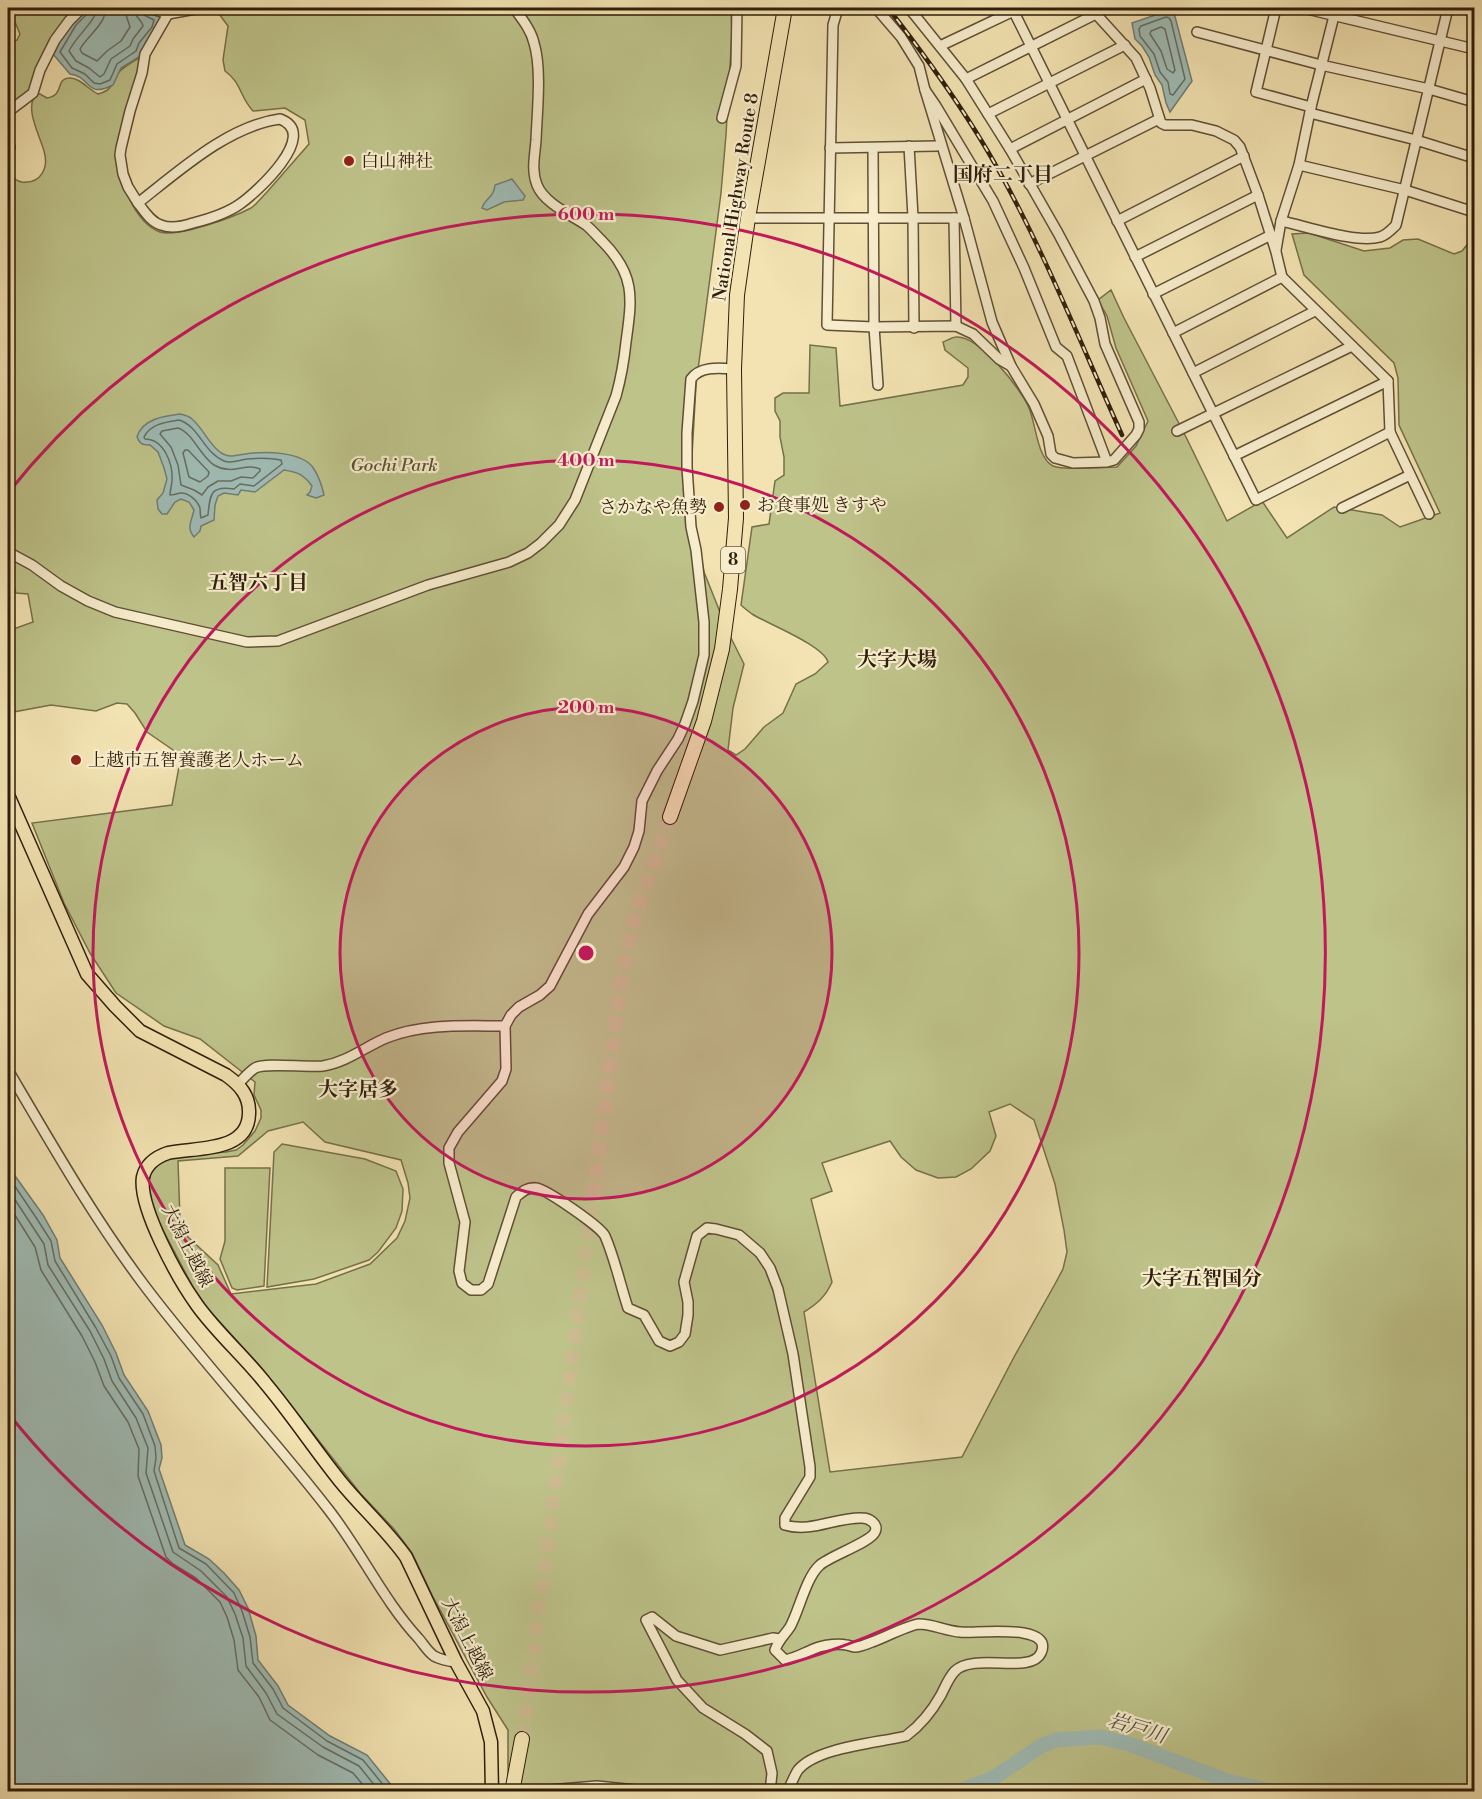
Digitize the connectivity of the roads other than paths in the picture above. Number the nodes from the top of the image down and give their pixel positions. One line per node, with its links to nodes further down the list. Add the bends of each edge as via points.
1 (82, 8): 33 (street, via 55,40 33,93)
2 (149, 8): 17 (street)
3 (201, 8): 17 (street)
4 (514, 8): 84 (street, via 535,44 538,75 533,170 537,185 542,194 587,226 615,255 625,268 630,291 631,309 618,389 575,500 552,533 528,553 509,562 428,585 278,641 247,642 115,612 88,601)
5 (737, 8): 35 (street, via 736,66)
6 (785, 8): 54 (highway, National Highway Route 8 / 8)
7 (838, 8): 41 (street, via 833,25)
8 (876, 8): 30 (street, via 919,66)
9 (925, 8): 14 (street)
10 (1276, 8): 24 (street)
11 (1302, 8): 16 (street)
12 (1448, 8): 19 (street)
13 (1015, 9): 21 (street); 22 (street)
14 (911, 10): 21 (street)
15 (1095, 11): 20 (street); 22 (street)
16 (1335, 11): 19 (street); 25 (street)
17 (168, 14): 51 (street, via 145,54 120,155 123,174)
18 (1197, 32): 24 (street)
19 (1440, 41): 23 (street); 29 (street)
20 (1125, 45): 27 (street); 28 (street)
21 (940, 46): 26 (street)
22 (1031, 46): 26 (street); 28 (street)
23 (1474, 49)
24 (1266, 50): 25 (street); 32 (street, via 1256,92)
25 (1322, 65): 29 (street); 32 (street)
26 (966, 79): 34 (street)
27 (1146, 79): 36 (street); 37 (street)
28 (1049, 83): 34 (street); 37 (street)
29 (1429, 89): 31 (street); 38 (street)
30 (925, 90): 57 (street); 80 (street, via 993,201 1056,347 1067,356)
31 (1474, 102)
32 (1311, 110): 38 (street); 47 (street)
33 (8, 112)
34 (988, 114): 43 (street)
35 (722, 118)
36 (1159, 119): 44 (street, via 1165,125 1192,125 1216,131 1234,140); 45 (street)
37 (1067, 120): 43 (street); 45 (street)
38 (1416, 140): 46 (street); 49 (street)
39 (937, 146): 40 (street)
40 (909, 147): 42 (street); 53 (street)
41 (830, 148): 42 (street); 55 (street)
42 (873, 148): 56 (street)
43 (1010, 149): 48 (street)
44 (1244, 156): 50 (street); 58 (street)
45 (1086, 157): 48 (street); 58 (street)
46 (1474, 158)
47 (1299, 165): 49 (street); 59 (street)
48 (1029, 184): 80 (street, via 1094,301 1105,344 1139,422 1139,429 1128,445)
49 (1405, 190): 52 (street); 59 (street, via 1395,225 1378,238 1352,238)
50 (1258, 195): 60 (street); 62 (street)
51 (138, 203): 51 (street, via 161,226 184,225 225,213 268,181 291,146 291,128 280,119 226,138)
52 (1474, 212)
53 (913, 217): 56 (street); 57 (street); 68 (street)
54 (748, 218): 55 (street); 72 (highway, National Highway Route 8 / 8, via 737,295)
55 (830, 218): 56 (street); 67 (street, via 827,325)
56 (874, 218): 67 (street)
57 (959, 218): 66 (street); 71 (street, via 992,322)
58 (1117, 221): 62 (street)
59 (1281, 221): 61 (street)
60 (1271, 235): 61 (street); 64 (street)
61 (1276, 252): 63 (street)
62 (1135, 257): 64 (street)
63 (1282, 277): 65 (street); 69 (street)
64 (1154, 294): 69 (street)
65 (1315, 311): 70 (street); 73 (street)
66 (956, 326): 68 (street); 71 (street, via 973,334)
67 (874, 327): 68 (street); 75 (street)
68 (914, 328)
69 (1173, 333): 73 (street)
70 (1352, 346): 74 (street); 76 (street)
71 (1011, 366): 80 (street, via 1034,404 1055,458 1072,463)
72 (734, 369): 86 (highway, National Highway Route 8 / 8, via 736,518 722,649 704,721); 87 (street, via 707,369 691,379 687,467 704,655 685,724 642,801 639,831 624,867 588,914 550,986 516,1011)
73 (1193, 374): 76 (street)
74 (1388, 381): 78 (street); 79 (street)
75 (878, 385)
76 (1213, 414): 77 (street); 79 (street)
77 (1177, 431)
78 (1390, 432): 79 (street, via 1256,500); 81 (street)
79 (1234, 456)
80 (1107, 462)
81 (1410, 475): 82 (street); 83 (street)
82 (1342, 507)
83 (1429, 514)
84 (8, 552)
85 (8, 795): 89 (main road, via 87,974 140,1031)
86 (670, 817)
87 (505, 1026): 89 (street, via 440,1026 408,1032 325,1065 255,1068); 90 (street, via 506,1069 502,1081 449,1148 449,1164 465,1222 459,1271 462,1283 471,1290 481,1290 488,1284 516,1197 534,1187 560,1200 604,1233 628,1308 644,1315 659,1341 670,1346 685,1334 688,1302 684,1282 697,1236 707,1228 726,1231 739,1235 760,1252 778,1289 793,1354 810,1467 810,1477 784,1518 785,1525 794,1528 865,1518 871,1520 876,1530 814,1572 789,1629)
88 (8, 1070): 91 (street, via 78,1187 145,1286 328,1508 399,1617 433,1655)
89 (238, 1084): 91 (main road, 大潟上越線, via 248,1100 245,1131 223,1145 177,1151 154,1160 143,1177 143,1197 149,1214 198,1306 266,1383 335,1475 406,1557)
90 (780, 1639): 96 (street, via 720,1650 676,1636 652,1617 646,1620 677,1680 703,1708 767,1751 772,1773); 97 (street, via 775,1650 785,1660 819,1647 857,1647 917,1624 959,1632 1018,1631 1033,1635 1042,1646 1036,1659 1023,1663 972,1663 956,1670 915,1730 906,1736 828,1752 813,1759 798,1770)
91 (456, 1662): 94 (main road, 大潟上越線, via 478,1699 487,1726)
92 (522, 1739): 93 (highway)
93 (517, 1789): 95 (street, via 597,1786)
94 (492, 1791)
95 (656, 1791)
96 (770, 1791)
97 (787, 1791)

